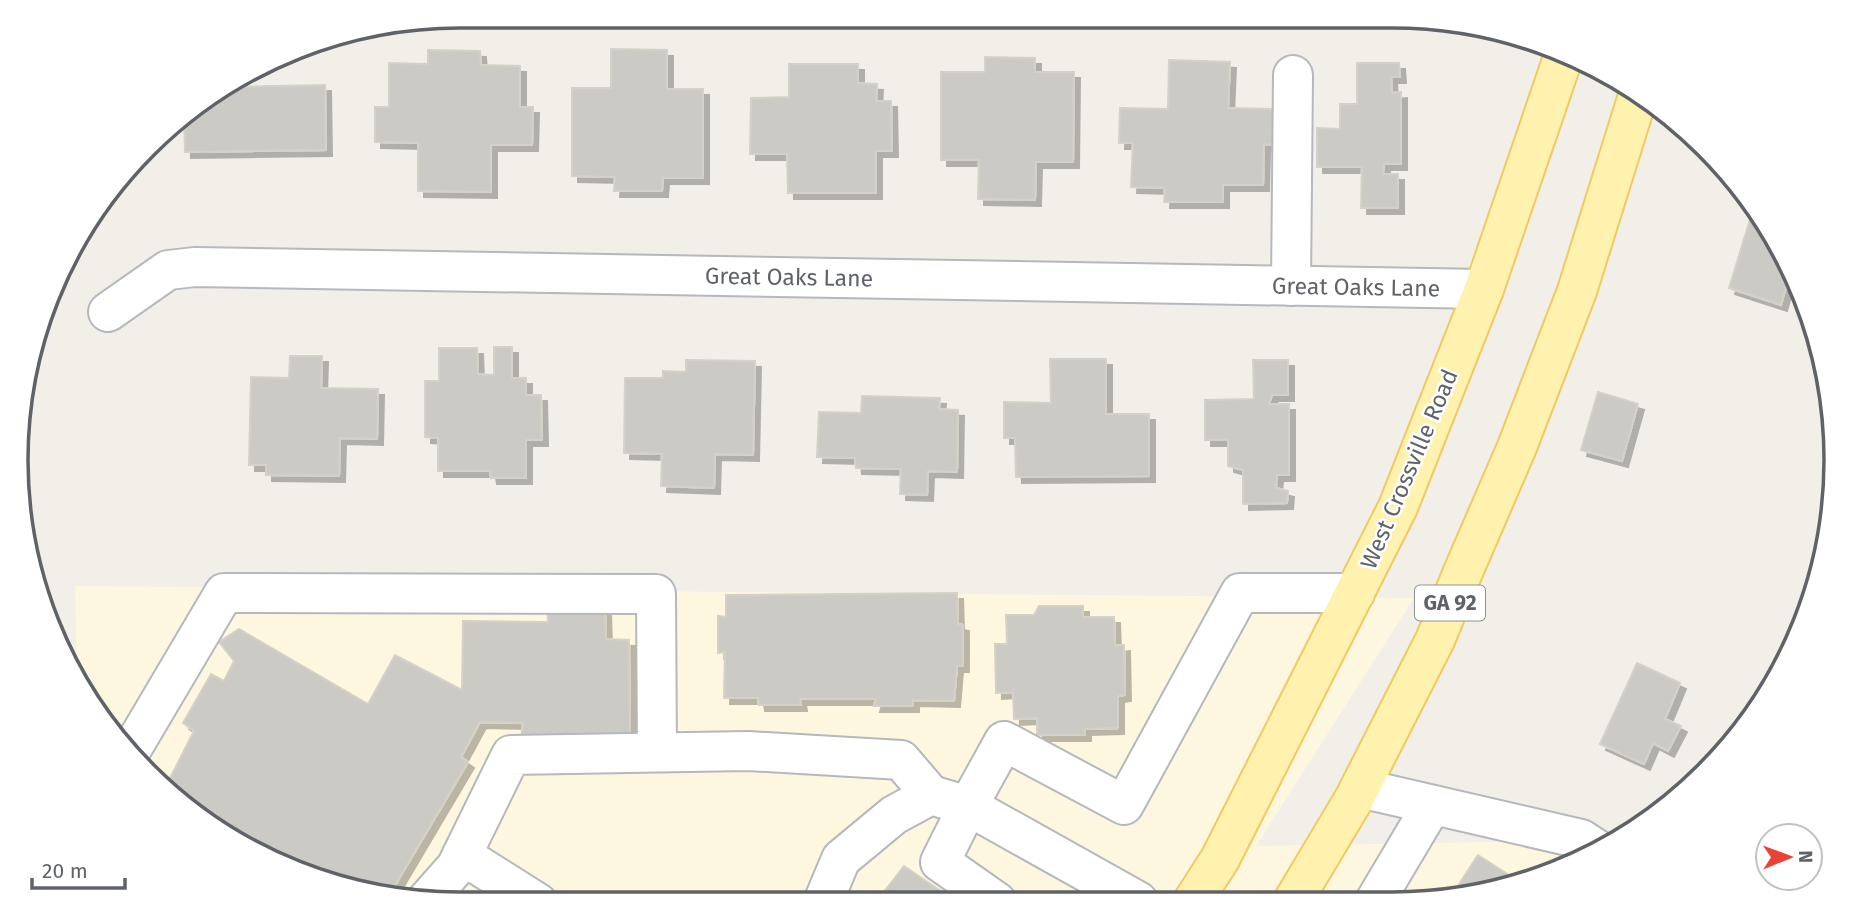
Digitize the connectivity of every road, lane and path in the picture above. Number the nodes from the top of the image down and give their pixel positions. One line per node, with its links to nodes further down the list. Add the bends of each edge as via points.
1 (1561, 63): 5 (main road, West Crossville Road)
2 (1293, 75): 4 (street)
3 (1636, 104): 10 (main road, GA 92, via 1577,291 1517,447 1435,640)
4 (1291, 286): 5 (street, Great Oaks Lane); 6 (street, Great Oaks Lane, via 195,267 168,270)
5 (1484, 289): 7 (main road, West Crossville Road, via 1398,507)
6 (108, 312)
7 (1355, 593): 13 (street, via 1240,593 1124,805 1004,741); 21 (main road, West Crossville Road, via 1220,859)
8 (134, 744): 9 (street, via 224,593 656,594)
9 (657, 752): 11 (street, via 748,751 901,760); 15 (street, via 511,755)
10 (1360, 788): 12 (street); 22 (main road, GA 92)
11 (931, 795): 13 (street); 18 (street, via 894,814 841,859)
12 (1432, 805): 14 (street); 23 (street)
13 (968, 806): 19 (street, via 940,862); 20 (street)
14 (1589, 844)
15 (462, 855): 16 (street); 17 (street)
16 (435, 891)
17 (521, 892)
18 (827, 892)
19 (983, 892)
20 (1122, 892)
21 (1199, 892)
22 (1298, 892)
23 (1380, 892)

